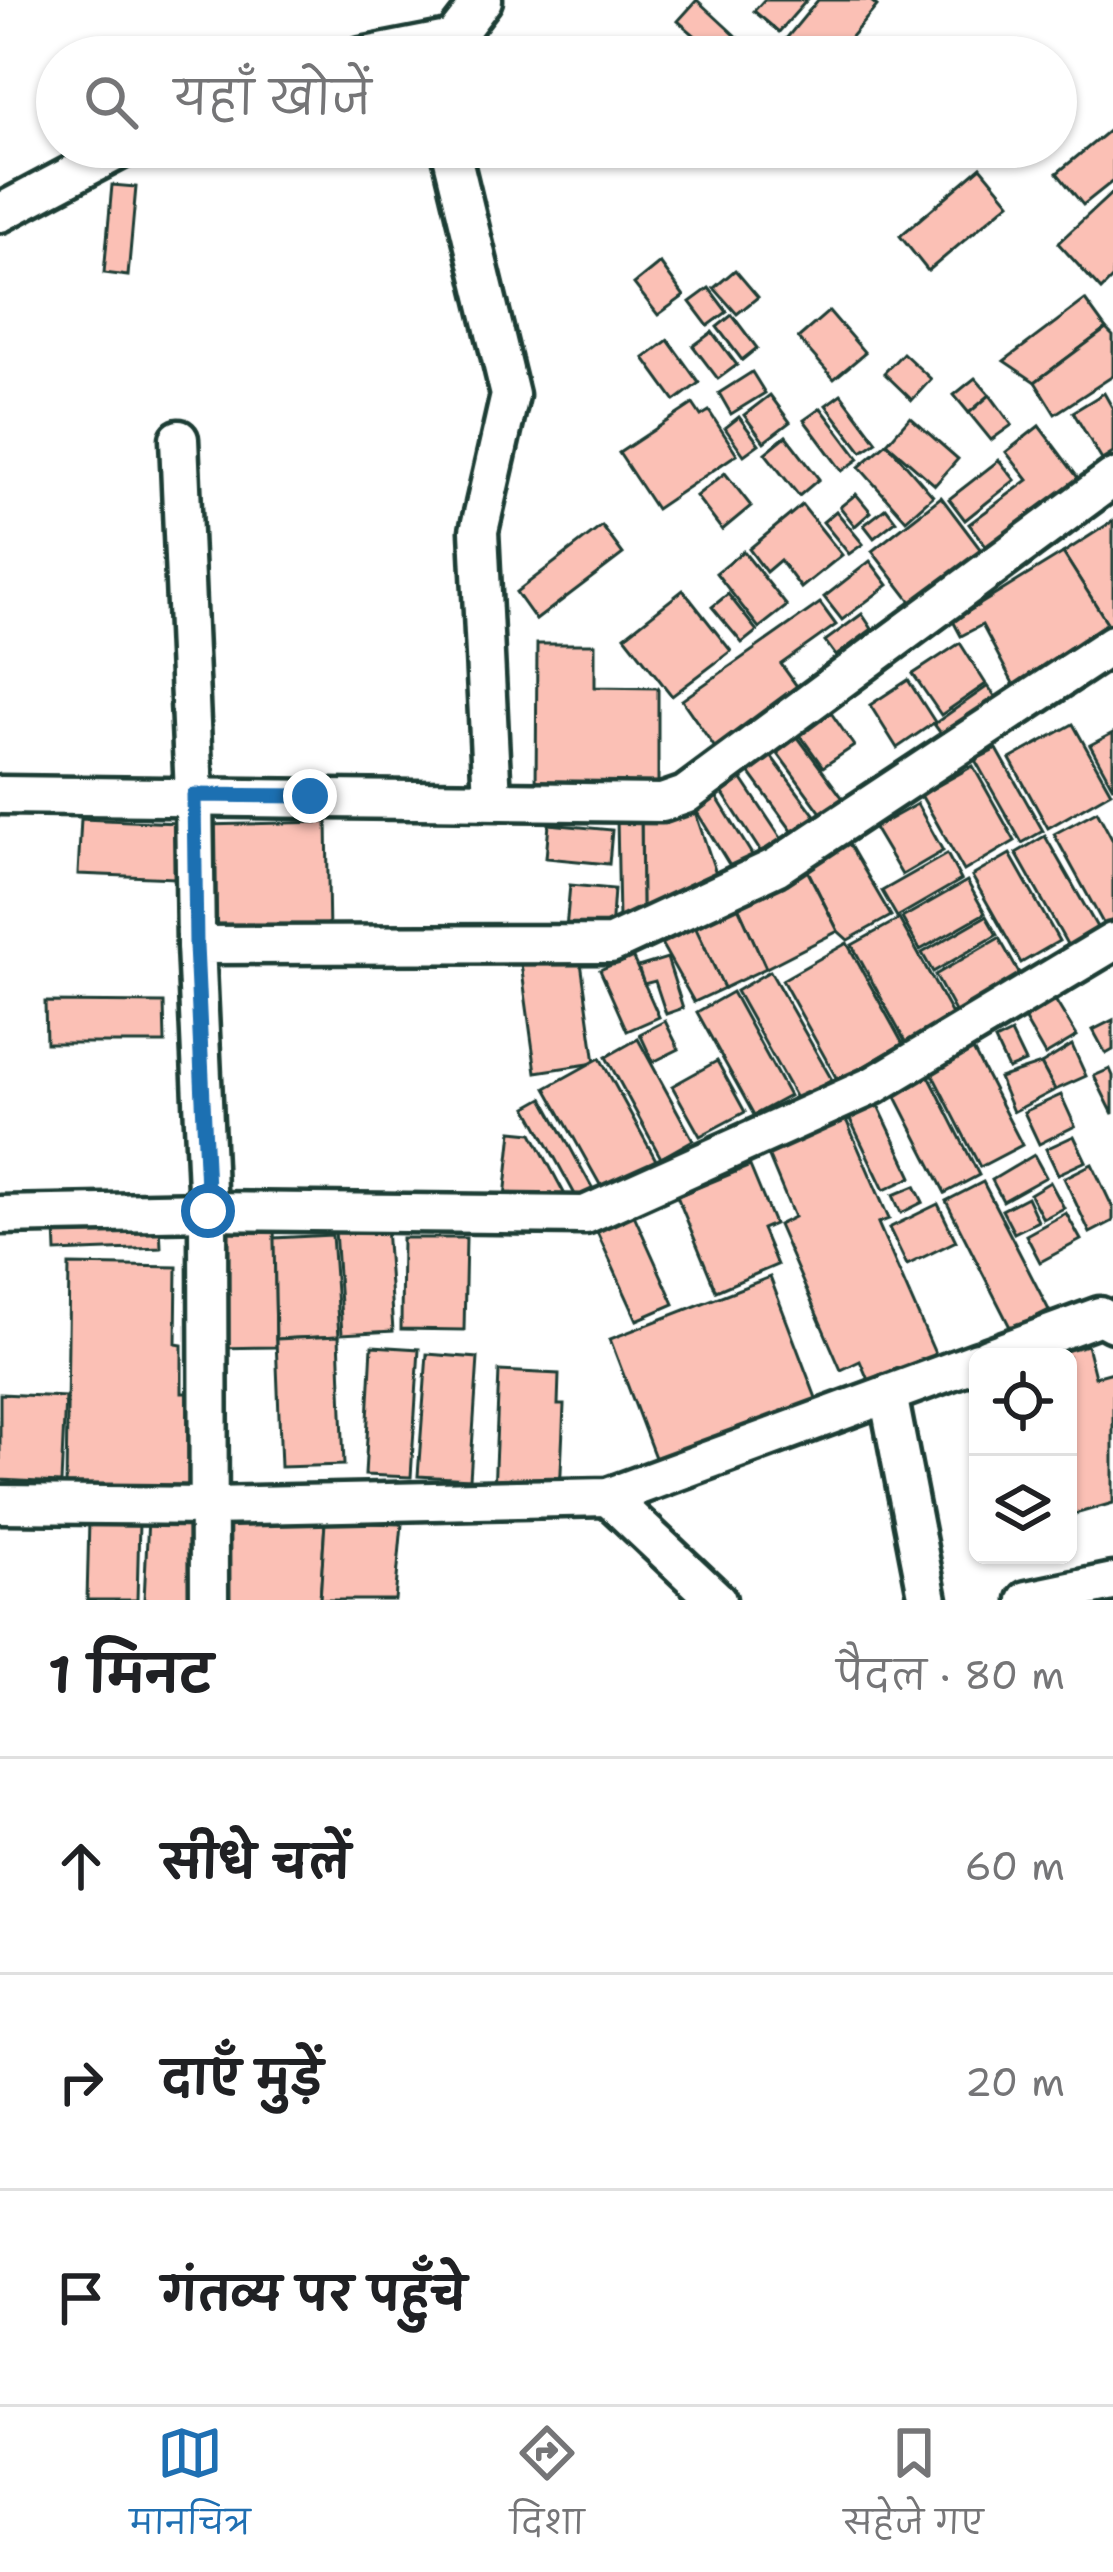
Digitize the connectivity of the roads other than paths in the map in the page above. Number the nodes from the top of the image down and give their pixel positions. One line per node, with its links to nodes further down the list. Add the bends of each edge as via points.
1 (483, 0): 2 (street)
2 (455, 36)
3 (85, 168): 5 (street)
4 (455, 168): 11 (street, via 511,395 479,532)
5 (0, 213)
6 (179, 439): 10 (street)
7 (1113, 478): 11 (street, via 685,795 662,803)
8 (1113, 644): 13 (street, via 776,868 611,944)
9 (0, 795): 10 (street)
10 (194, 795): 11 (street); 13 (street)
11 (492, 799)
12 (1113, 942): 14 (street, via 874,1085 585,1215)
13 (196, 945): 14 (street)
14 (208, 1211): 15 (street); 22 (street)
15 (0, 1214)
16 (1113, 1323): 17 (street, via 1100,1316)
17 (1013, 1348)
18 (969, 1363): 19 (street)
19 (888, 1394): 20 (street); 26 (street)
20 (608, 1497): 22 (street); 25 (street)
21 (0, 1504): 22 (street)
22 (211, 1506): 24 (street)
23 (1113, 1582): 27 (street)
24 (209, 1600)
25 (717, 1600)
26 (928, 1600)
27 (1028, 1600)

